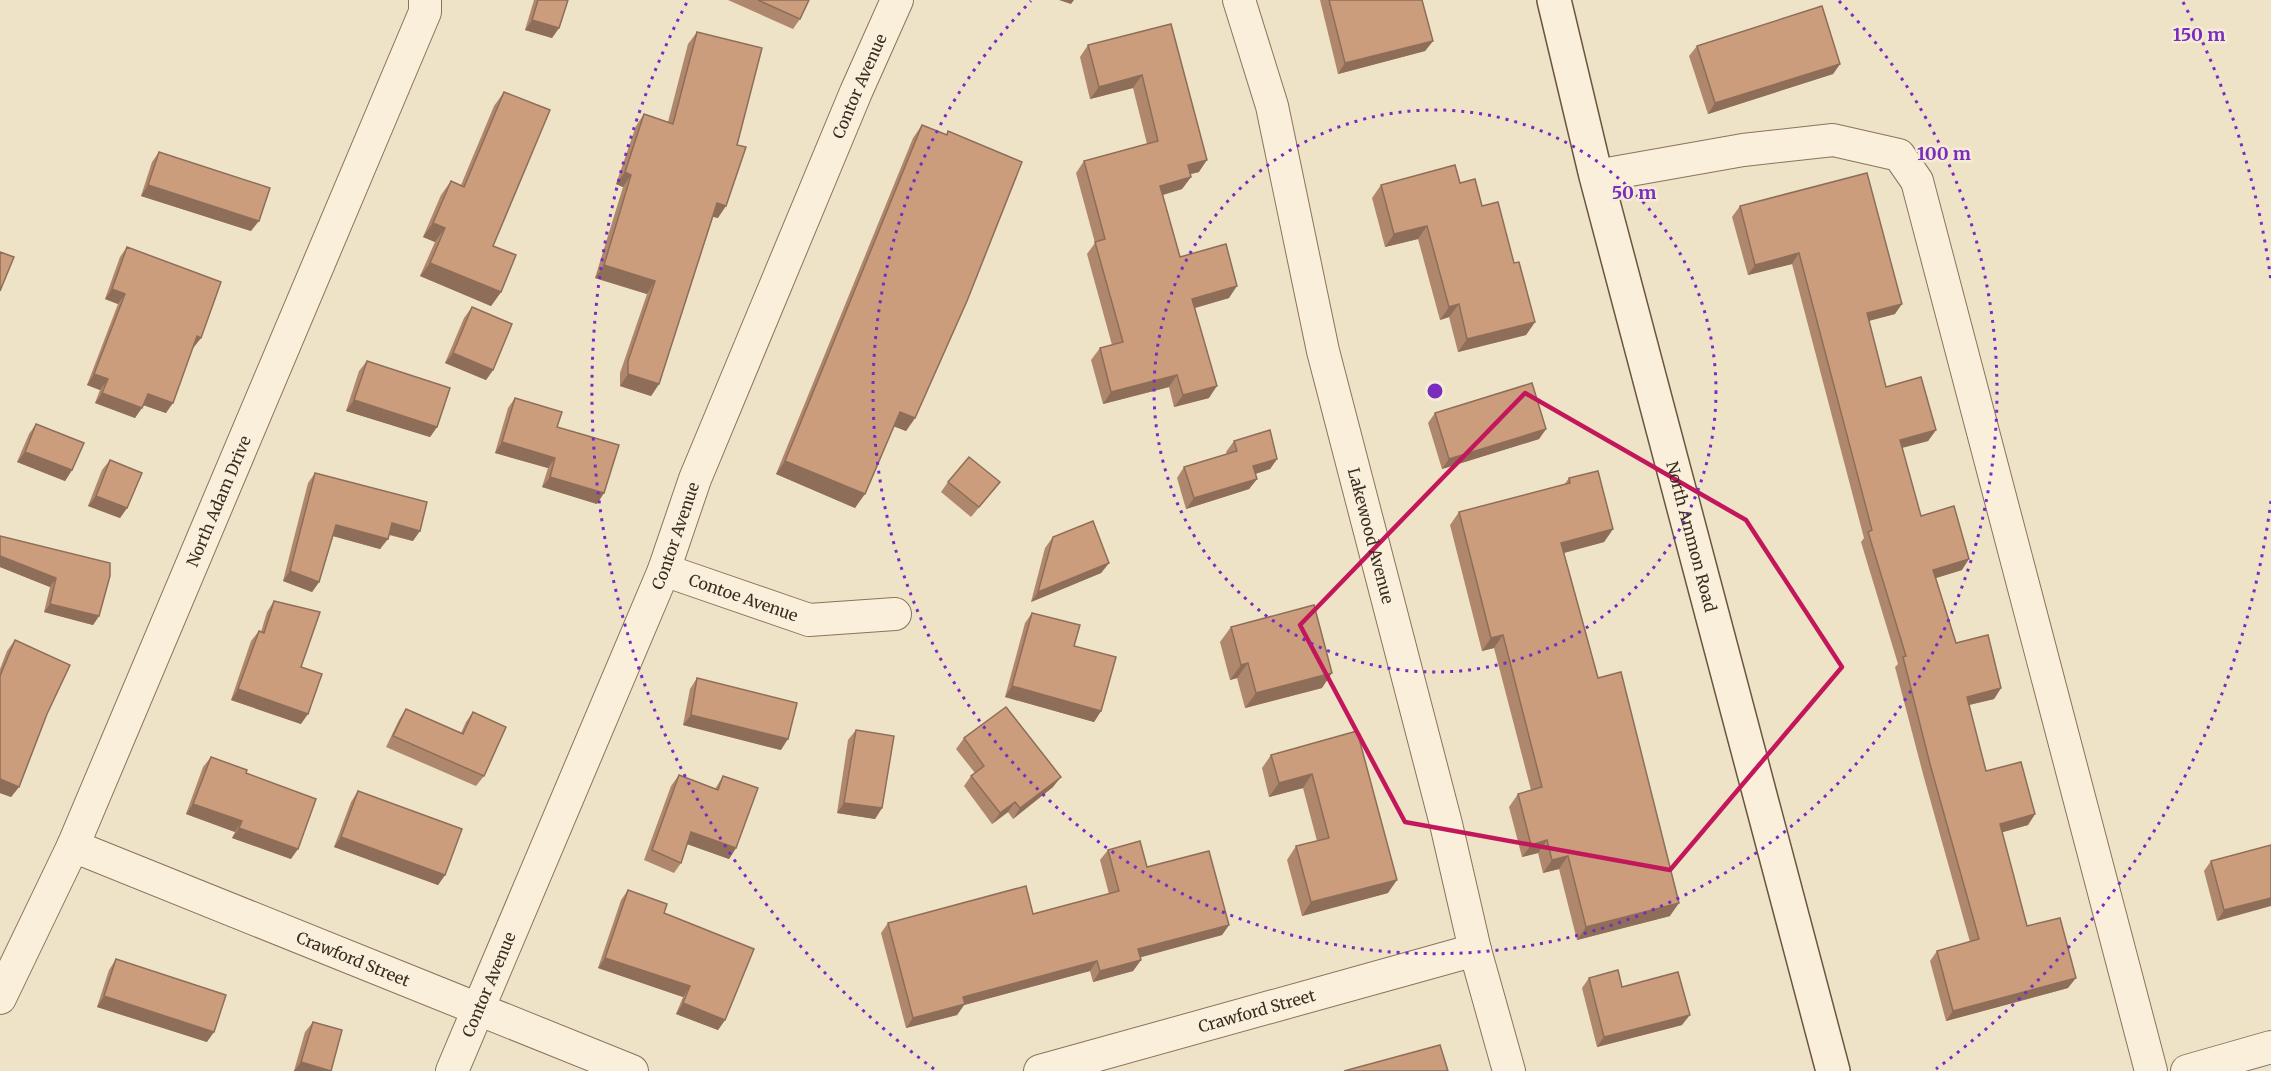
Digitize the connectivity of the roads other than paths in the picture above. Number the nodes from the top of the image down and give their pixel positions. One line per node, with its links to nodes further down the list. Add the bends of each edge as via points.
1 (425, 0): 8 (street, North Adam Drive, via 420,23)
2 (897, 0): 6 (street, Contor Avenue, via 695,479)
3 (1239, 0): 9 (street, Lakewood Avenue, via 1272,106 1323,351)
4 (1554, 0): 5 (main road, North Ammon Road)
5 (1596, 176): 17 (main road, North Ammon Road); 18 (street, via 1743,150 1833,140 1899,155 1917,181)
6 (664, 570): 7 (street, Contoe Avenue, via 809,620); 11 (street, Contor Avenue)
7 (895, 614)
8 (73, 846): 10 (street, North Adam Drive); 11 (street, Crawford Street)
9 (1475, 950): 13 (street, Crawford Street); 16 (street, Lakewood Avenue)
10 (0, 998)
11 (479, 1008): 14 (street, Contor Avenue); 15 (street, Crawford Street)
12 (2271, 1047): 19 (street)
13 (1060, 1068)
14 (452, 1071)
15 (632, 1071)
16 (1509, 1071)
17 (1833, 1071)
18 (2151, 1071)
19 (2187, 1071)

